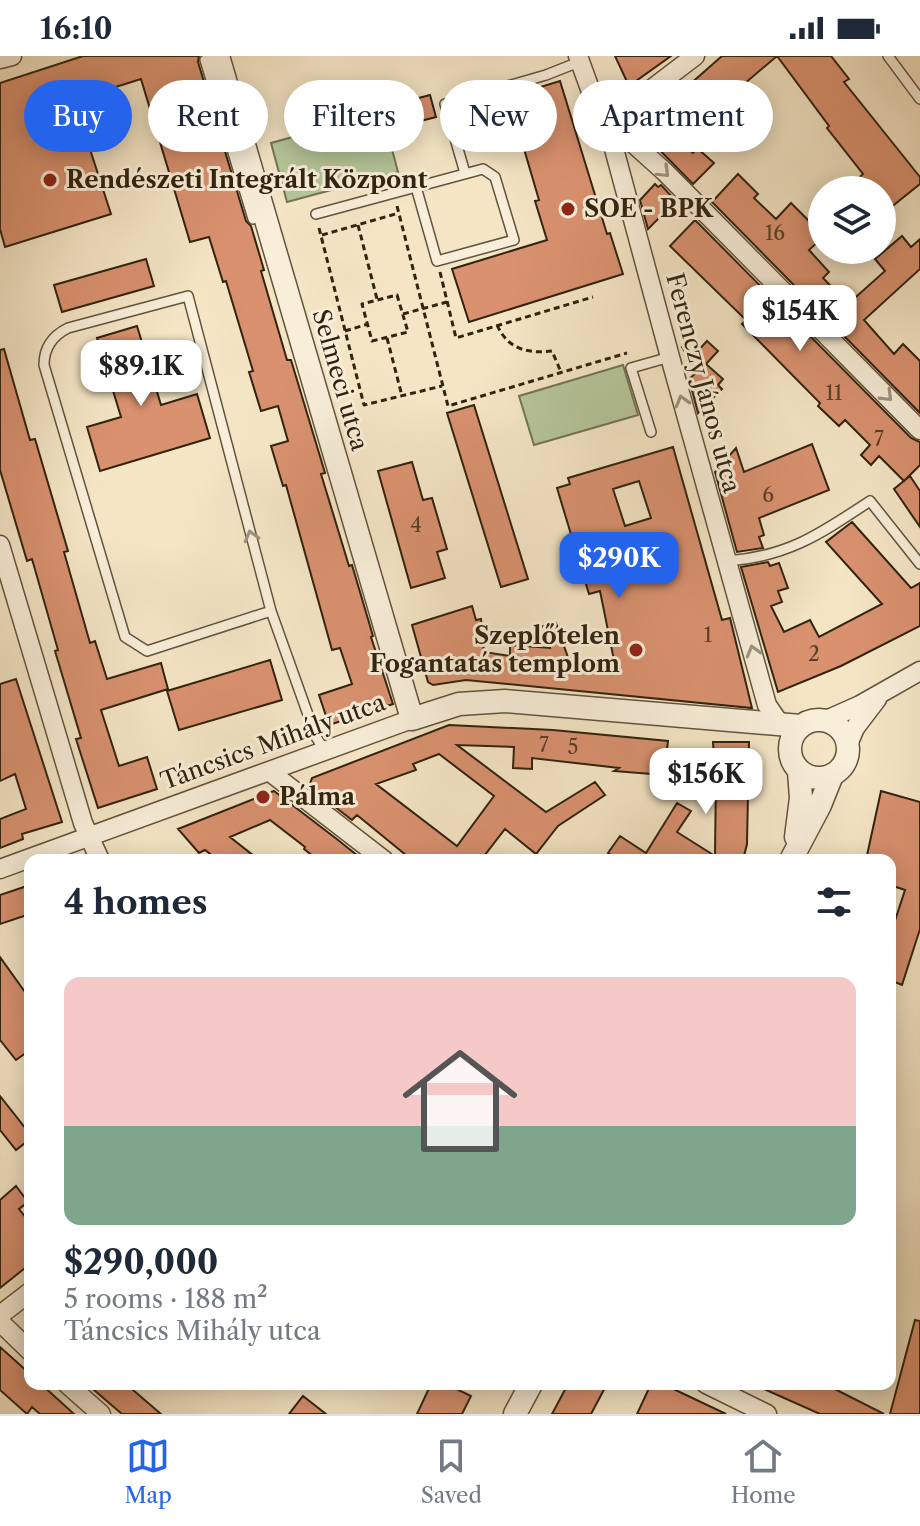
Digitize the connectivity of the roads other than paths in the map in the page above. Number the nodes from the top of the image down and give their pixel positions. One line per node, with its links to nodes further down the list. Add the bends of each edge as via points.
1 (12, 56): 5 (street)
2 (695, 56): 8 (street)
3 (888, 56): 9 (lane)
4 (211, 58): 15 (lane); 25 (street, Selmeci utca)
5 (0, 59)
6 (578, 59): 7 (street, Ferenczy János utca); 12 (lane, via 546,75 445,104)
7 (588, 80)
8 (663, 80)
9 (920, 99)
10 (615, 152): 16 (street, Ferenczy János utca)
11 (643, 152): 17 (street, one-way to 17)
12 (465, 173): 13 (lane); 13 (lane, via 483,169 495,177 514,240 437,261)
13 (416, 187): 14 (lane)
14 (316, 214)
15 (253, 219)
16 (670, 357): 18 (lane, via 631,368); 20 (street, Ferenczy János utca, one-way to 16)
17 (920, 430)
18 (651, 432)
19 (0, 545): 34 (street)
20 (728, 561): 21 (lane, via 809,541 870,501); 28 (street, Ferenczy János utca, one-way to 20, via 767,705)
21 (920, 564)
22 (271, 611): 22 (lane, one-way to 22, via 188,296 58,333 44,354 44,365 125,637 147,651); 30 (lane)
23 (920, 671): 24 (street)
24 (884, 691): 27 (street); 29 (street)
25 (412, 719): 26 (street, Táncsics Mihály utca, via 459,704 505,701); 30 (street, Táncsics Mihály utca)
26 (715, 720): 28 (street, Táncsics Mihály utca); 31 (street, Táncsics Mihály utca, via 768,738)
27 (824, 721): 28 (street); 29 (street, via 839,728)
28 (790, 725): 31 (street)
29 (849, 742): 33 (street, via 843,763)
30 (326, 752): 32 (street, Táncsics Mihály utca)
31 (795, 762): 33 (street, via 818,778); 38 (street, via 801,798)
32 (270, 772): 34 (street, Táncsics Mihály utca); 37 (street)
33 (832, 775): 39 (street)
34 (88, 838): 35 (street, Táncsics Mihály utca); 36 (street)
35 (43, 854)
36 (97, 854)
37 (376, 854)
38 (792, 854)
39 (794, 854)
40 (24, 861): 41 (street, Táncsics Mihály utca)
41 (0, 869)
42 (24, 1297): 43 (street)
43 (0, 1315)
44 (0, 1322): 45 (street)
45 (24, 1345)
46 (74, 1390): 49 (street)
47 (528, 1390): 50 (street)
48 (718, 1390): 51 (street)
49 (101, 1414)
50 (515, 1414)
51 (767, 1414)

